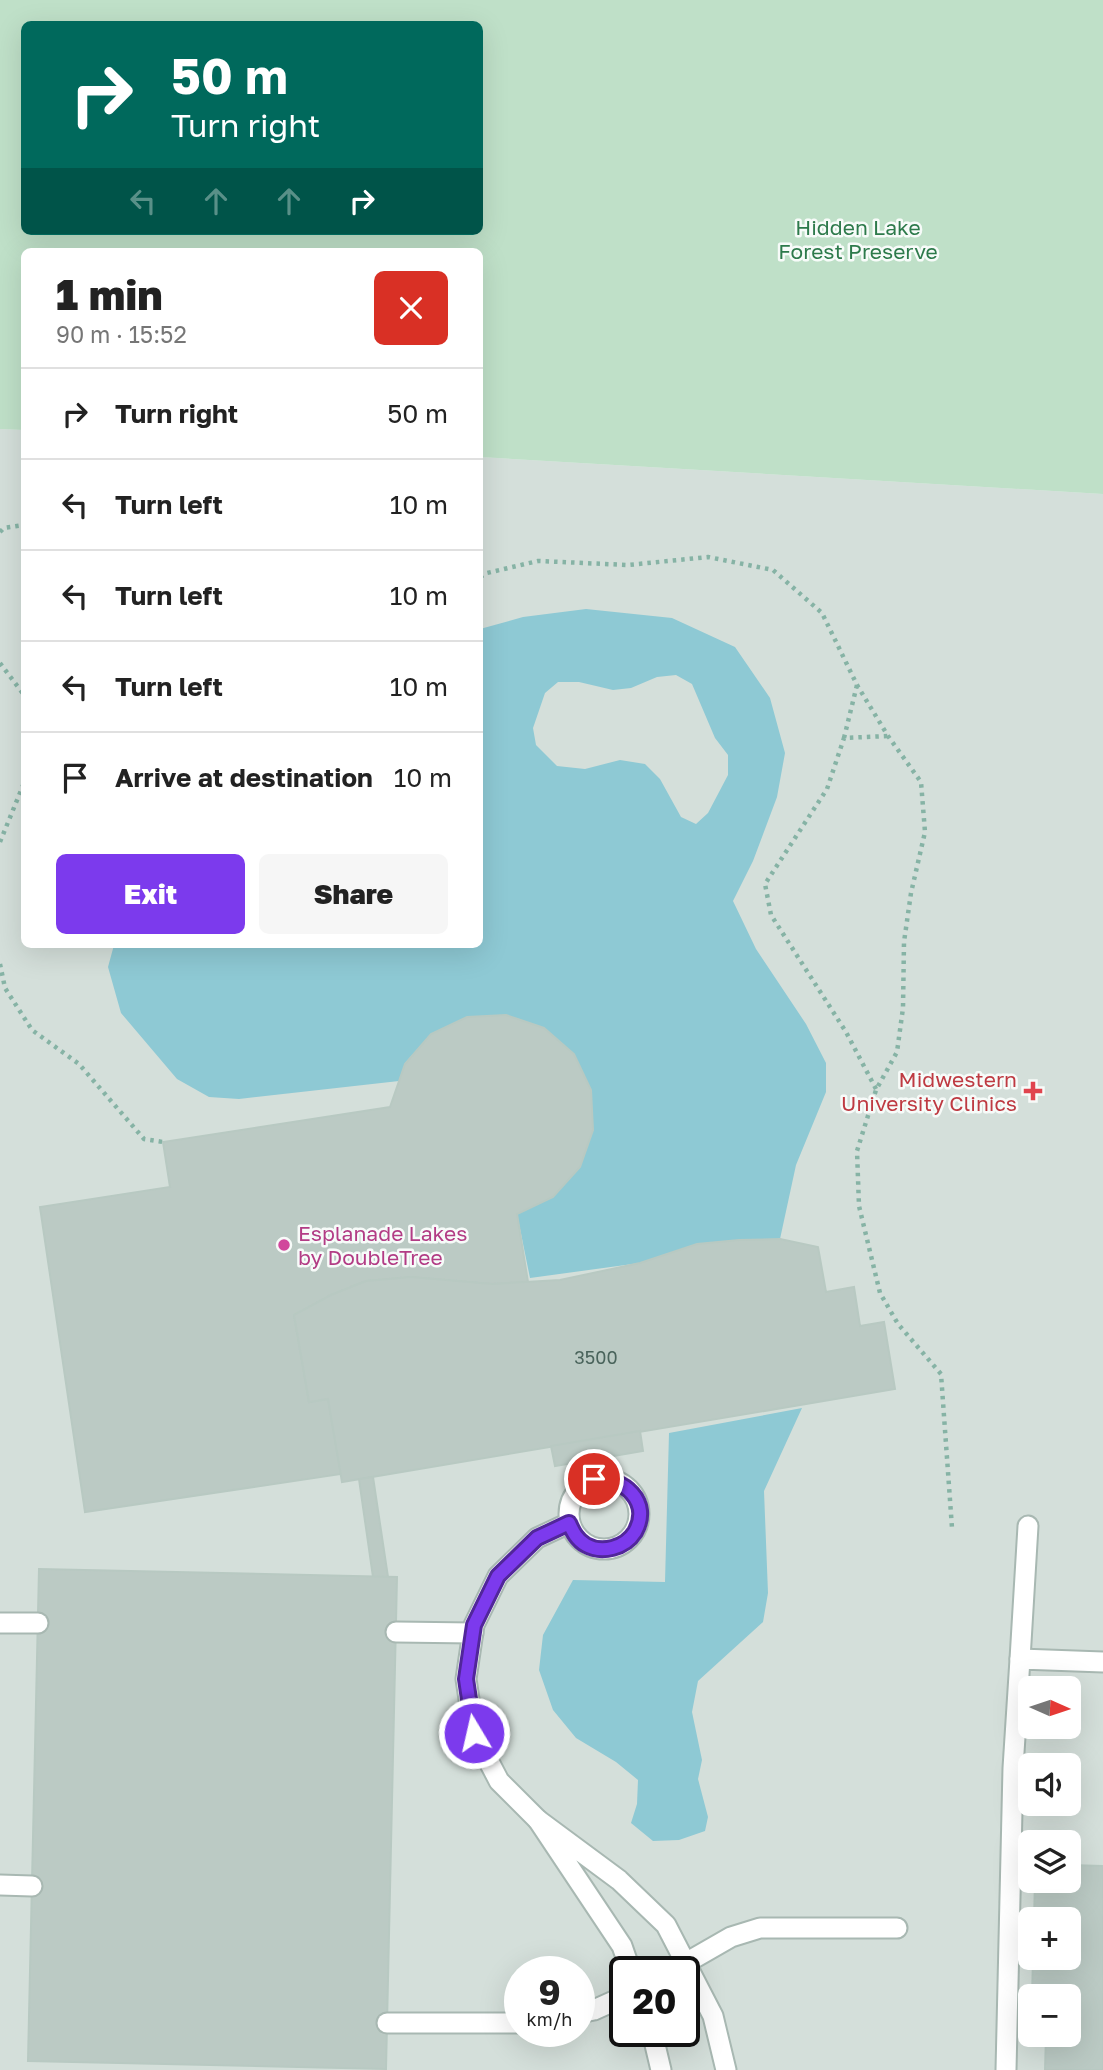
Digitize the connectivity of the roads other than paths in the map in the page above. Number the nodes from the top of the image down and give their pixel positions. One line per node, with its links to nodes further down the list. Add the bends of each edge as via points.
1 (569, 1523): 6 (lane, via 537,1538 498,1576)
2 (1028, 1526): 7 (lane)
3 (0, 1622): 4 (lane)
4 (37, 1623)
5 (396, 1632): 6 (lane)
6 (473, 1633): 9 (lane, via 466,1679 474,1733 499,1781)
7 (1020, 1659): 8 (lane); 22 (lane)
8 (1103, 1662)
9 (538, 1820): 13 (lane); 14 (lane, via 619,1880 666,1925)
10 (0, 1885): 11 (lane)
11 (32, 1886)
12 (897, 1928): 15 (lane, via 760,1928 731,1937)
13 (625, 1956)
14 (675, 1956)
15 (699, 1956)
16 (700, 1998): 21 (lane, via 713,2016)
17 (387, 2023): 18 (lane)
18 (504, 2024)
19 (656, 2047): 20 (lane)
20 (661, 2070)
21 (726, 2070)
22 (1006, 2070)

